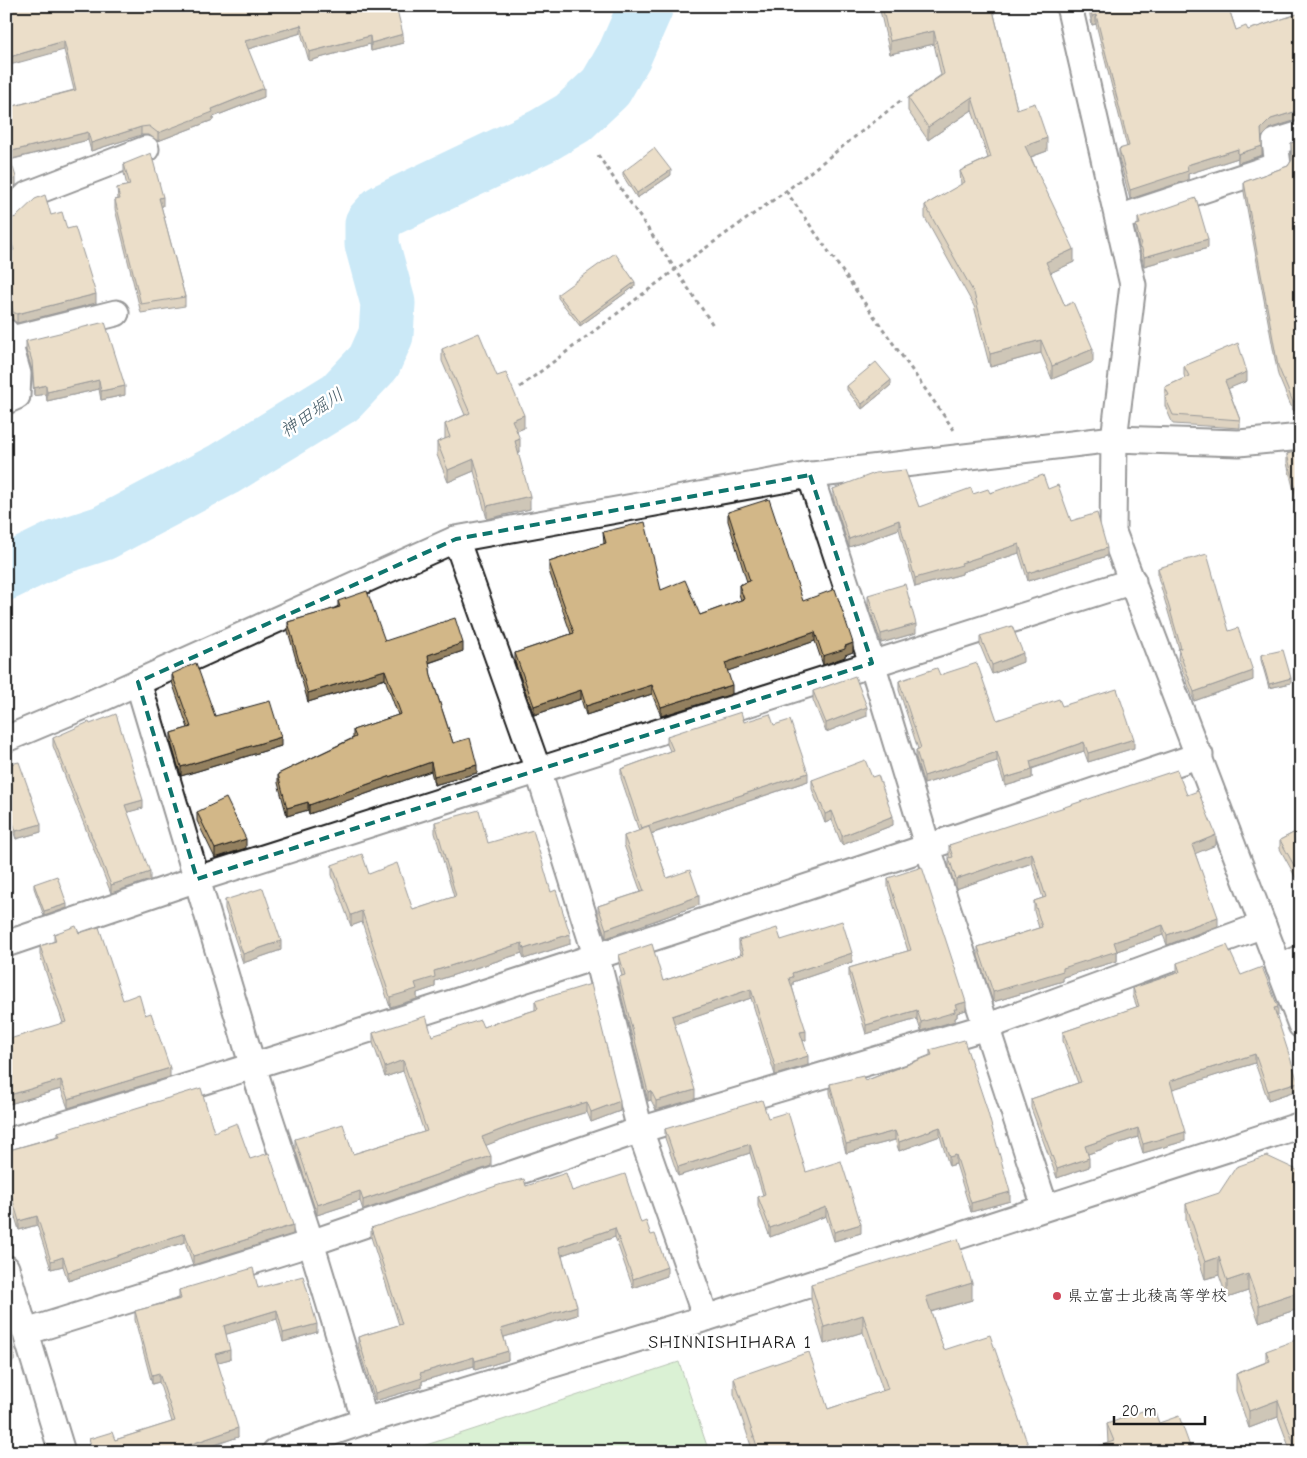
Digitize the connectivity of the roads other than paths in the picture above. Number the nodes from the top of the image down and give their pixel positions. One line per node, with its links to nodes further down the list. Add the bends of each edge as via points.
1 (1069, 6): 5 (street)
2 (1301, 134): 5 (street, via 1275,142 1278,165)
3 (146, 149): 4 (street, via 27,195)
4 (6, 215)
5 (1118, 218): 10 (street, via 1134,285)
6 (116, 313): 7 (street)
7 (7, 336): 8 (street, via 18,374 17,396)
8 (6, 401)
9 (1301, 437): 10 (street, via 1239,444)
10 (1114, 439): 11 (street); 13 (street, via 1114,532)
11 (810, 475): 12 (street); 14 (street)
12 (456, 539): 15 (street); 18 (street)
13 (1133, 581): 14 (street); 17 (street)
14 (872, 663): 18 (street); 19 (street)
15 (138, 682): 16 (street); 20 (street)
16 (6, 739)
17 (1200, 755): 19 (street); 21 (street)
18 (538, 770): 20 (street); 23 (street)
19 (928, 848): 23 (street); 26 (street)
20 (197, 878): 22 (street); 27 (street)
21 (1263, 925): 24 (street); 26 (street)
22 (6, 944)
23 (596, 955): 27 (street); 29 (street)
24 (1290, 963): 25 (street)
25 (1301, 1025)
26 (986, 1027): 29 (street); 31 (street)
27 (253, 1067): 30 (street); 32 (street)
28 (1301, 1125): 31 (street)
29 (640, 1130): 32 (street); 34 (street)
30 (6, 1142)
31 (1045, 1207): 34 (street)
32 (310, 1243): 35 (street); 36 (street)
33 (6, 1268): 35 (street)
34 (706, 1318): 36 (street)
35 (26, 1332): 37 (street)
36 (365, 1421): 38 (street)
37 (62, 1452)
38 (275, 1452)

